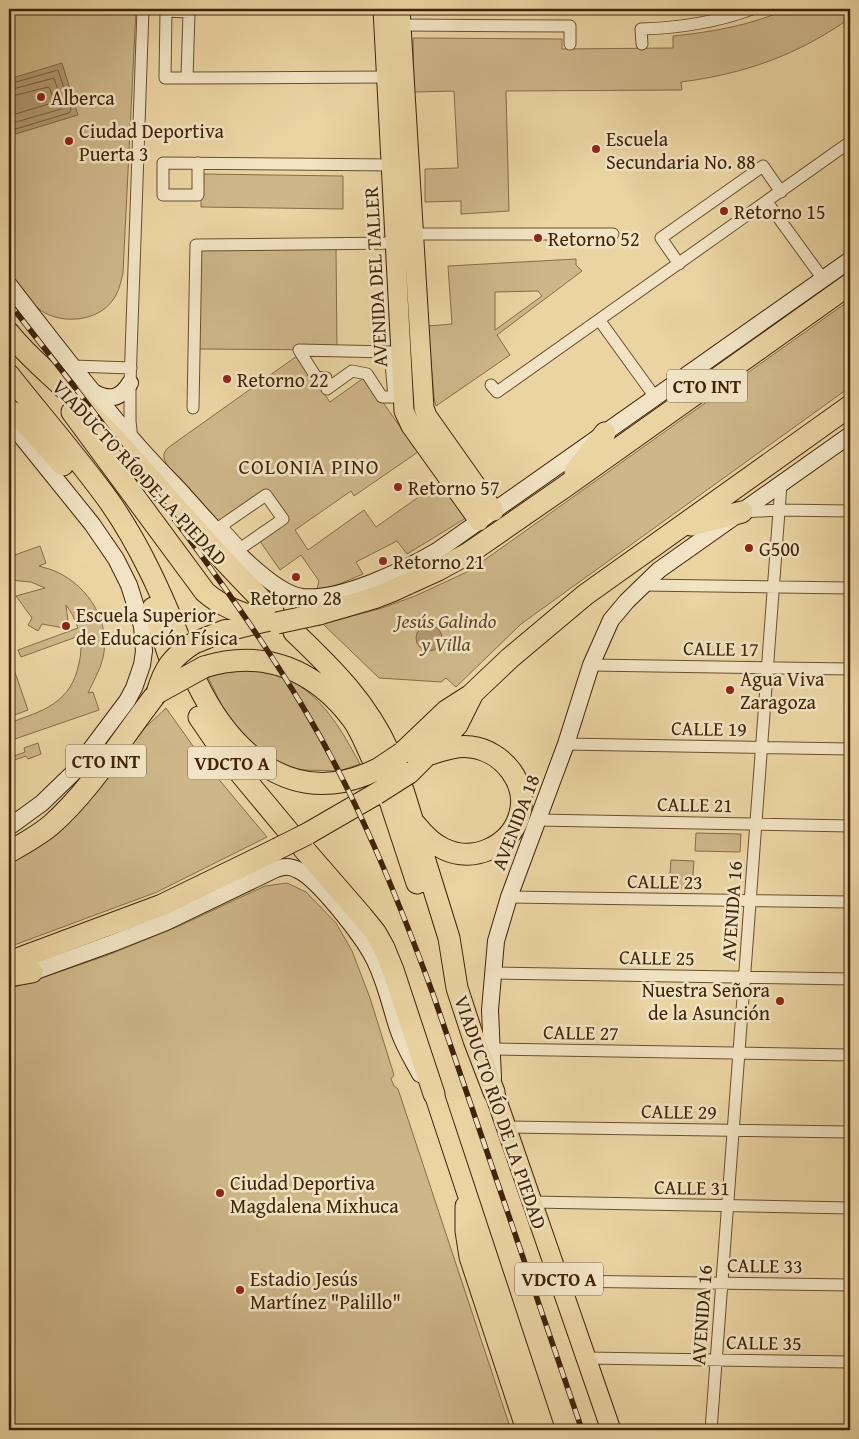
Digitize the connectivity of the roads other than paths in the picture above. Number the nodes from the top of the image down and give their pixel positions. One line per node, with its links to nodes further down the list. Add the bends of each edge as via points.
1 (143, 9): 30 (street)
2 (383, 9): 10 (main road, AVENIDA DEL TALLER)
3 (709, 9): 6 (street)
4 (752, 9): 6 (street)
5 (401, 17): 7 (street, via 570,26); 11 (main road, AVENIDA DEL TALLER)
6 (712, 21): 8 (street, via 641,29)
7 (570, 44)
8 (642, 44)
9 (187, 78): 9 (street, via 188,12 166,11 164,78); 10 (street)
10 (387, 78): 11 (main road, AVENIDA DEL TALLER)
11 (398, 118): 14 (main road, AVENIDA DEL TALLER); 18 (main road, AVENIDA DEL TALLER)
12 (850, 142): 15 (street)
13 (198, 164): 14 (street)
14 (393, 165): 18 (main road, AVENIDA DEL TALLER)
15 (781, 192): 16 (street); 20 (street, via 763,166 661,238)
16 (767, 202): 20 (street); 21 (street)
17 (612, 234): 18 (street)
18 (402, 237): 35 (street, via 196,245); 48 (main road, AVENIDA DEL TALLER, via 424,408)
19 (850, 260): 21 (main road, CTO INT)
20 (679, 264): 24 (street)
21 (822, 279): 33 (main road, CTO INT)
22 (850, 284): 42 (highway, CTO INT)
23 (9, 285): 28 (main road, VIADUCTO RÍO DE LA PIEDAD)
24 (600, 321): 31 (street, via 497,392); 33 (street)
25 (9, 333): 26 (highway, VIADUCTO RÍO DE LA PIEDAD / VDCTO A)
26 (23, 350): 43 (highway, VIADUCTO RÍO DE LA PIEDAD / VDCTO A, via 64,387); 54 (highway, via 199,585 231,609)
27 (390, 352): 27 (street, via 337,350 298,350 316,377 326,378 327,388 352,371 367,374 382,397 394,397)
28 (73, 366): 30 (street); 32 (main road, VIADUCTO RÍO DE LA PIEDAD)
29 (9, 375): 44 (highway, VIADUCTO RÍO DE LA PIEDAD)
30 (131, 376): 32 (main road, via 125,392 116,397); 40 (street, via 130,427)
31 (491, 385)
32 (95, 393): 40 (main road, VIADUCTO RÍO DE LA PIEDAD)
33 (655, 397): 38 (main road, CTO INT)
34 (850, 406): 50 (highway)
35 (193, 408)
36 (9, 410): 44 (highway, via 20,417 89,496)
37 (9, 421): 69 (main road, CTO INT, via 116,559 129,585 142,626 144,651 134,688 73,773 42,803)
38 (605, 433): 42 (highway); 48 (main road, CTO INT)
39 (850, 436): 41 (main road)
40 (133, 440): 43 (highway); 48 (main road, VIADUCTO RÍO DE LA PIEDAD / CTO INT, via 248,562 276,587 295,595 328,595 390,575 437,551)
41 (780, 484): 45 (street, AVENIDA 16); 47 (main road)
42 (563, 488): 54 (highway, CTO INT, bridge, via 469,553 438,570 374,598)
43 (168, 497): 54 (highway, VIADUCTO RÍO DE LA PIEDAD / VDCTO A)
44 (110, 502): 55 (highway, VIADUCTO RÍO DE LA PIEDAD, via 151,574)
45 (779, 510): 46 (street); 47 (street); 52 (street, AVENIDA 16)
46 (850, 511)
47 (742, 512): 50 (highway); 51 (main road, via 680,554)
48 (486, 516)
49 (221, 526): 49 (street, via 266,495 283,519 241,548)
50 (679, 528): 59 (highway, via 569,608)
51 (642, 585): 52 (street); 56 (main road, AVENIDA 18, via 611,620)
52 (774, 587): 53 (street); 57 (street, AVENIDA 16)
53 (850, 588)
54 (278, 622): 55 (highway, CTO INT, via 268,630 228,642); 64 (highway, VIADUCTO RÍO DE LA PIEDAD / VDCTO A, via 356,696 368,712 380,732)
55 (189, 662): 64 (highway, via 252,660 285,666 300,673 323,688 348,714); 64 (highway, via 211,710 232,738 268,768 294,778 328,783); 70 (highway, VDCTO A, via 196,711 215,742); 71 (highway, CTO INT, bridge, via 157,693 67,809 37,836)
56 (591, 665): 57 (street, CALLE 17); 60 (main road, AVENIDA 18)
57 (768, 668): 58 (street, CALLE 17); 61 (street, AVENIDA 16)
58 (850, 669)
59 (474, 693): 63 (highway, via 457,724); 64 (highway, via 446,712)
60 (566, 744): 61 (street, CALLE 19); 65 (main road, AVENIDA 18)
61 (762, 748): 62 (street, CALLE 19); 67 (street, AVENIDA 16)
62 (850, 749)
63 (430, 754): 64 (highway); 66 (highway, via 472,747 500,758 519,786 522,807 509,835 493,848 474,854 444,849 427,838)
64 (389, 774): 66 (highway, VIADUCTO RÍO DE LA PIEDAD / VDCTO A); 70 (highway); 82 (highway, via 434,938)
65 (538, 820): 67 (street, CALLE 21); 72 (main road, AVENIDA 18)
66 (414, 822): 82 (highway, VIADUCTO RÍO DE LA PIEDAD / VDCTO A, via 449,938)
67 (756, 824): 68 (street, CALLE 21); 73 (street, AVENIDA 16)
68 (850, 826)
69 (9, 827)
70 (299, 838): 75 (highway, bridge, via 162,905); 87 (highway, VDCTO A, via 375,932 384,948)
71 (9, 852)
72 (509, 897): 73 (street, CALLE 23); 77 (main road, AVENIDA 18, via 496,941)
73 (750, 901): 74 (street, CALLE 23); 79 (street, AVENIDA 16)
74 (850, 902)
75 (9, 962)
76 (32, 972): 78 (highway); 81 (main road); 87 (main road, via 166,922 276,869 292,867 318,887 367,946 380,972 404,1043)
77 (493, 973): 79 (street, CALLE 25); 83 (main road, AVENIDA 18)
78 (9, 976)
79 (745, 977): 80 (street, CALLE 25); 84 (street, AVENIDA 16)
80 (850, 979)
81 (9, 980)
82 (457, 988): 86 (highway, VIADUCTO RÍO DE LA PIEDAD / VDCTO A)
83 (491, 1049): 84 (street, CALLE 27); 86 (main road, AVENIDA 18)
84 (739, 1054): 85 (street, CALLE 27); 89 (street, AVENIDA 16)
85 (850, 1055)
86 (494, 1092): 88 (main road, VIADUCTO RÍO DE LA PIEDAD / VDCTO A)
87 (434, 1094): 91 (main road, VDCTO A)
88 (507, 1127): 89 (street, CALLE 29); 92 (main road, VIADUCTO RÍO DE LA PIEDAD / VDCTO A)
89 (733, 1130): 90 (street, CALLE 29); 93 (street, AVENIDA 16)
90 (850, 1132)
91 (466, 1195): 101 (main road, via 466,1245); 102 (main road, VDCTO A)
92 (533, 1202): 93 (street, CALLE 31); 95 (main road, VIADUCTO RÍO DE LA PIEDAD / VDCTO A)
93 (728, 1206): 94 (street, CALLE 31); 96 (street, AVENIDA 16)
94 (850, 1208)
95 (560, 1281): 96 (street, CALLE 33); 98 (main road, VIADUCTO RÍO DE LA PIEDAD / VDCTO A)
96 (722, 1283): 97 (street, CALLE 33); 99 (street, AVENIDA 16)
97 (850, 1285)
98 (586, 1358): 99 (street, CALLE 35); 103 (main road, VIADUCTO RÍO DE LA PIEDAD / VDCTO A)
99 (716, 1360): 100 (street, CALLE 35); 104 (street, AVENIDA 16)
100 (850, 1362)
101 (526, 1430)
102 (545, 1430)
103 (611, 1430)
104 (711, 1430)

